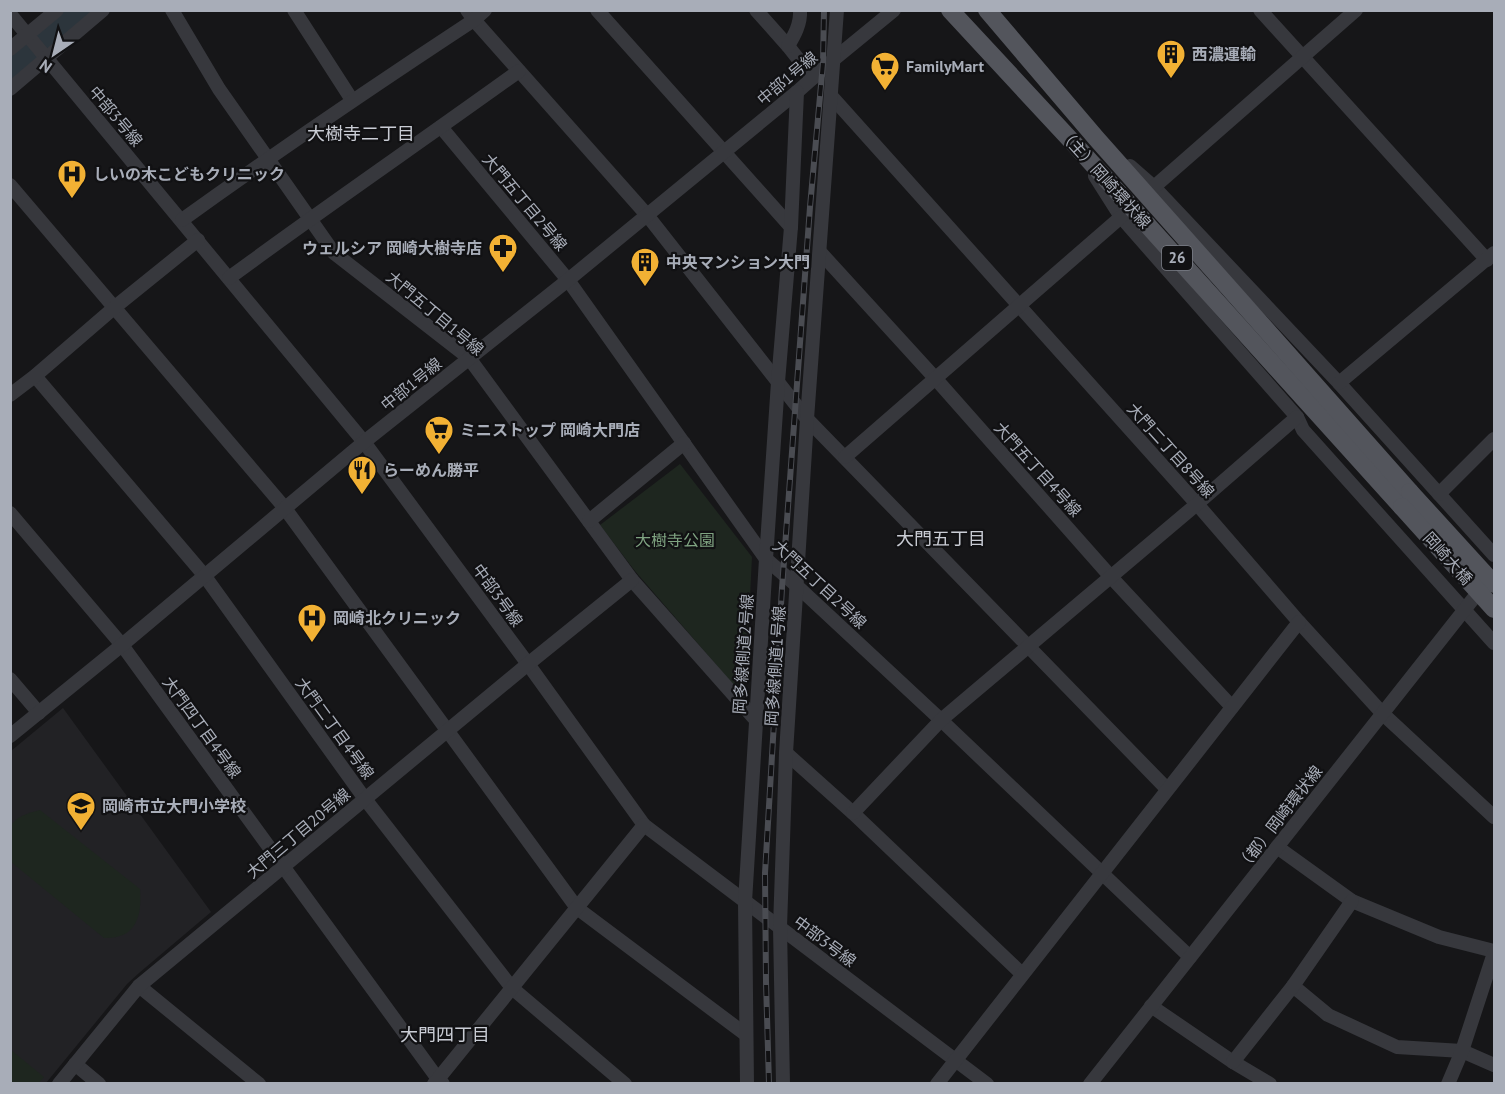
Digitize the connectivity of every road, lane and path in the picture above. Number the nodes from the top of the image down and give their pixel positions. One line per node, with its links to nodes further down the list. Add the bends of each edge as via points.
1 (57, 10): 17 (street)
2 (103, 10): 20 (street)
3 (171, 10): 33 (street, 大門五丁目1号線)
4 (294, 10): 28 (street)
5 (485, 10): 16 (street)
6 (597, 10): 32 (street)
7 (756, 10): 18 (street)
8 (800, 10): 18 (street)
9 (837, 10): 22 (street, 岡多線側道1号線)
10 (894, 10): 22 (street, 中部1号線)
11 (950, 10): 31 (main road, （主）岡崎環状線 / 26)
12 (987, 10): 30 (main road, （主）岡崎環状線 / 26)
13 (1260, 10): 21 (street)
14 (1356, 10): 21 (street)
15 (10, 14): 17 (street, 中部3号線)
16 (471, 15): 23 (street); 28 (street)
17 (27, 34): 19 (street); 20 (street, 中部3号線)
18 (788, 46): 24 (street)
19 (10, 50)
20 (46, 57): 25 (street); 39 (street, 中部3号線)
21 (1302, 57): 35 (street); 43 (street)
22 (833, 60): 24 (street, 中部1号線); 27 (street, 岡多線側道1号線)
23 (519, 71): 29 (street); 36 (street)
24 (813, 78): 26 (street, 中部1号線)
25 (10, 89)
26 (797, 92): 32 (street, 中部1号線); 40 (street, 岡多線側道2号線)
27 (832, 97): 42 (street, 岡多線側道1号線); 46 (street, 大門二丁目8号線)
28 (352, 100): 33 (street)
29 (441, 127): 37 (street); 45 (street, 大門五丁目2号線)
30 (1096, 138): 35 (street); 61 (main road, （主）岡崎環状線 / 26)
31 (1078, 148): 38 (street); 61 (main road, （主）岡崎環状線 / 26)
32 (724, 152): 36 (street, 中部1号線); 40 (street)
33 (267, 159): 37 (street, 大門五丁目1号線); 39 (street)
34 (10, 185): 47 (street)
35 (1154, 187): 52 (street)
36 (647, 215): 45 (street, 中部1号線); 51 (street)
37 (310, 218): 44 (street); 48 (street, 大門五丁目1号線, via 334,253)
38 (1121, 218): 46 (street); 54 (street)
39 (182, 220): 41 (street, 中部3号線)
40 (791, 227): 51 (street, 岡多線側道2号線)
41 (198, 240): 44 (street, 中部3号線); 47 (street)
42 (820, 252): 50 (street, 大門五丁目4号線); 55 (street, 岡多線側道1号線)
43 (1491, 256): 52 (street)
44 (229, 278): 57 (street, 中部3号線)
45 (568, 280): 48 (street, 中部1号線); 58 (street, 大門五丁目2号線)
46 (1019, 305): 50 (street); 62 (street, 大門二丁目8号線)
47 (115, 307): 49 (street); 63 (street)
48 (469, 358): 57 (street, 中部1号線); 65 (street, 大門五丁目1号線)
49 (35, 376): 53 (street); 69 (street, 大門二丁目4号線)
50 (935, 378): 59 (street); 70 (street, 大門五丁目4号線)
51 (778, 382): 55 (street); 67 (street, 岡多線側道2号線)
52 (1339, 383): 60 (street)
53 (10, 395)
54 (1297, 417): 62 (street); 74 (street, via 1303,430)
55 (807, 419): 59 (street); 73 (street, 岡多線側道1号線)
56 (1494, 439): 60 (street)
57 (364, 442): 63 (street, 中部1号線); 80 (street, 中部3号線)
58 (684, 443): 65 (street); 67 (street, 大門五丁目2号線)
59 (845, 457): 79 (street)
60 (1439, 494): 66 (street)
61 (1406, 500): 72 (main road, 岡崎大橋 / 26, bridge); 75 (main road, 岡崎大橋 / 26, bridge)
62 (1197, 504): 70 (street); 76 (street, 大門二丁目8号線)
63 (285, 507): 69 (street, 中部1号線); 87 (street)
64 (10, 513): 78 (street, 大門四丁目4号線)
65 (589, 521): 71 (street, 大門五丁目1号線)
66 (1494, 555)
67 (766, 559): 73 (street, 大門五丁目2号線); 85 (street, 岡多線側道2号線)
68 (1494, 572): 74 (street, （都）岡崎環状線)
69 (204, 575): 78 (street, 中部1号線); 91 (street, 大門二丁目4号線)
70 (1111, 577): 79 (street); 82 (street, 大門五丁目4号線)
71 (632, 580): 80 (street, 大門三丁目20号線); 85 (street, 大門五丁目1号線)
72 (1494, 584)
73 (796, 586): 86 (street, 大門五丁目2号線); 89 (street, 岡多線側道1号線)
74 (1464, 609): 77 (street); 84 (street, （都）岡崎環状線)
75 (1494, 609)
76 (1299, 622): 82 (street); 84 (street, 大門二丁目8号線)
77 (1494, 643)
78 (122, 645): 83 (street, 中部1号線); 96 (street, 大門四丁目4号線)
79 (1029, 647): 86 (street); 90 (street)
80 (528, 664): 87 (street, 大門三丁目20号線); 94 (street, 中部3号線)
81 (10, 679): 83 (street)
82 (1232, 707): 90 (street)
83 (39, 712): 88 (street, 中部1号線)
84 (1383, 714): 93 (street, 大門二丁目8号線); 95 (street, （都）岡崎環状線)
85 (755, 719): 99 (street, 岡多線側道2号線)
86 (941, 720): 92 (street); 97 (street, 大門五丁目2号線)
87 (447, 731): 91 (street, 大門三丁目20号線); 100 (street)
88 (10, 736)
89 (786, 753): 92 (street); 101 (street, 岡多線側道1号線)
90 (1167, 789): 97 (street)
91 (365, 799): 96 (street, 大門三丁目20号線); 107 (street, 大門二丁目4号線)
92 (853, 813): 104 (street)
93 (1494, 817)
94 (644, 825): 99 (street, 中部3号線); 100 (street)
95 (1276, 847): 98 (street); 103 (street, （都）岡崎環状線)
96 (284, 867): 105 (street, 大門三丁目20号線); 115 (street, 大門四丁目4号線)
97 (1101, 874): 103 (street, 大門五丁目2号線); 104 (street)
98 (1352, 901): 102 (street, via 1438,937); 106 (street)
99 (745, 902): 101 (street, 中部3号線); 109 (street, 岡多線側道2号線)
100 (578, 908): 107 (street); 109 (street)
101 (780, 927): 111 (street, 中部3号線); 121 (street, 岡多線側道1号線)
102 (1494, 952): 110 (street)
103 (1190, 957): 108 (street, （都）岡崎環状線)
104 (1022, 974): 111 (street)
105 (139, 986): 113 (street, 大門三丁目20号線); 118 (street)
106 (1293, 986): 110 (street, via 1328,1015 1397,1047); 112 (street)
107 (512, 988): 115 (street); 119 (street, 大門二丁目4号線)
108 (1151, 1006): 112 (street); 124 (street, （都）岡崎環状線)
109 (746, 1034): 120 (street, 岡多線側道2号線)
110 (1462, 1051): 114 (street); 126 (street)
111 (955, 1059): 122 (street); 123 (street, 中部3号線)
112 (1233, 1062): 125 (street)
113 (75, 1064): 116 (street, 大門三丁目20号線); 117 (street)
114 (1494, 1065)
115 (438, 1082)
116 (59, 1083)
117 (99, 1083)
118 (259, 1083)
119 (624, 1083)
120 (747, 1083)
121 (783, 1083)
122 (936, 1083)
123 (987, 1083)
124 (1090, 1083)
125 (1270, 1083)
126 (1448, 1083)

